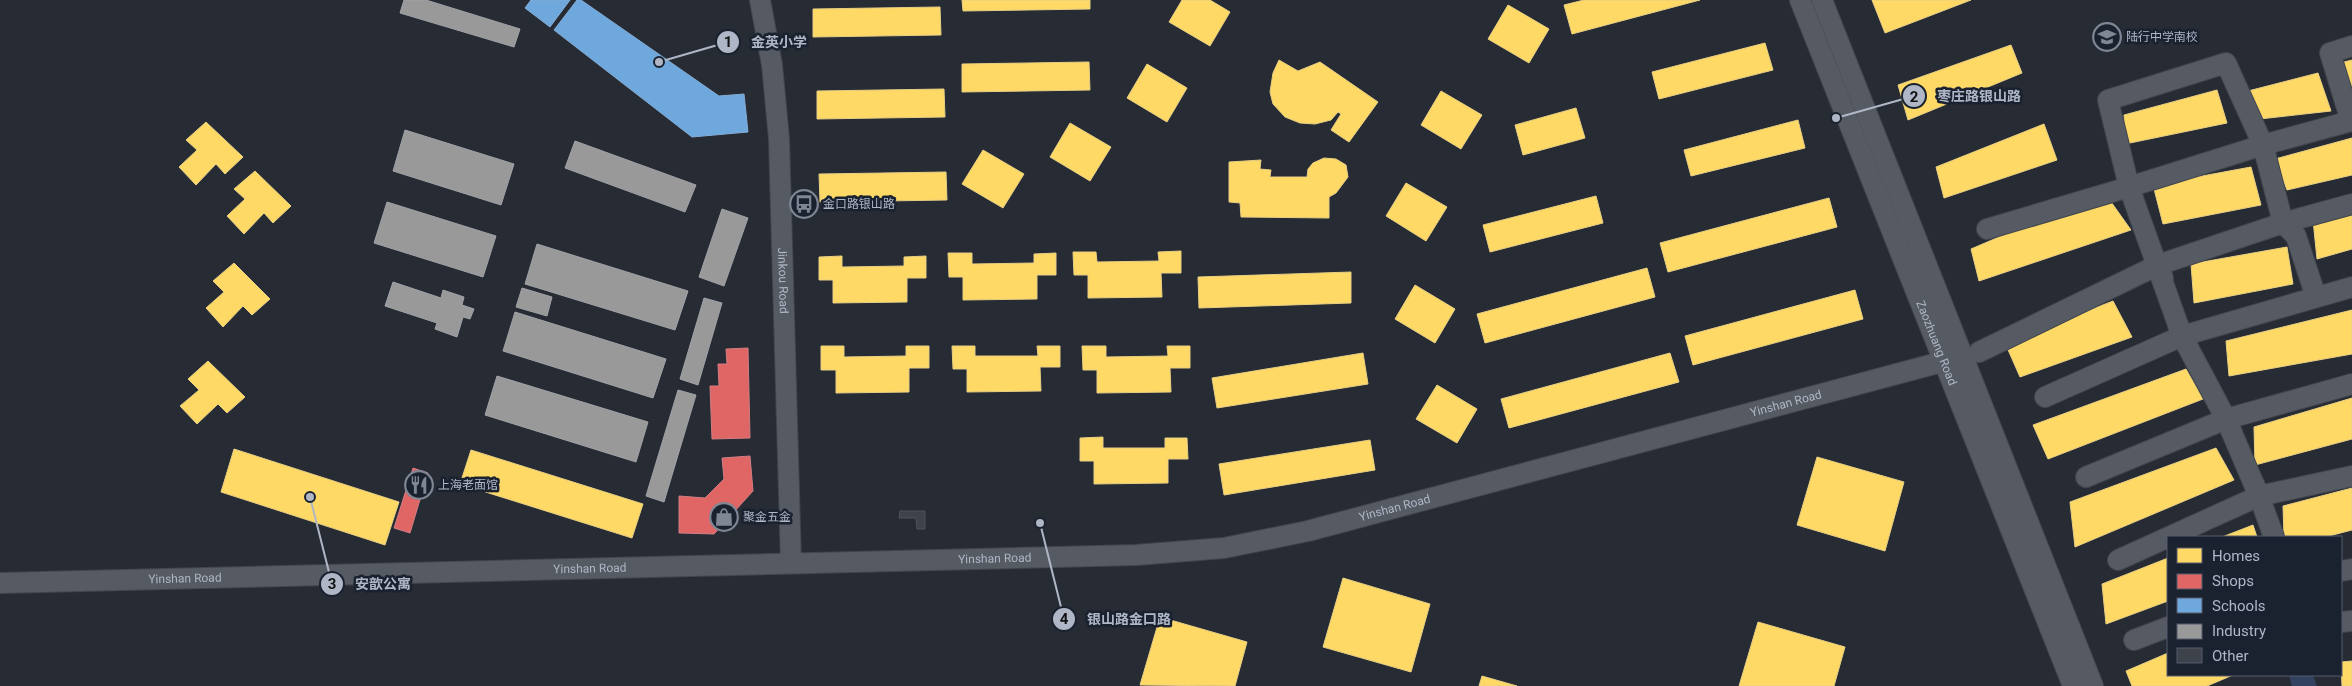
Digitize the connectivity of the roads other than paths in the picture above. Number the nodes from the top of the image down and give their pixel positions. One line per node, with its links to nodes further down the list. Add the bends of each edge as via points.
1 (760, 0): 27 (street, Jinkou Road, via 772,64 780,148)
2 (1800, 0): 16 (street, Zaozhuang Road)
3 (1822, 0): 15 (street, Zaozhuang Road)
4 (2352, 46): 5 (street, via 2330,53)
5 (2351, 121): 6 (street)
6 (2264, 145): 7 (street); 7 (street, via 2226,64 2217,66 2108,100); 9 (street)
7 (2129, 187): 10 (street); 11 (street)
8 (2352, 204): 9 (street, Yinshan Road)
9 (2283, 223): 11 (street, Yinshan Road); 13 (street, via 2296,236)
10 (1987, 229)
11 (2158, 265): 14 (street); 15 (street, Yinshan Road)
12 (2352, 287): 13 (street)
13 (2316, 297): 14 (street)
14 (2182, 336): 18 (street); 19 (street)
15 (1972, 354): 16 (street, Yinshan Road); 32 (street, Zaozhuang Road)
16 (1944, 362): 27 (street, Yinshan Road, via 1308,532 1232,546 1136,555); 31 (street, Zaozhuang Road)
17 (2352, 384): 19 (street)
18 (2045, 397)
19 (2226, 419): 20 (street); 22 (street)
20 (2086, 476)
21 (2352, 476): 22 (street)
22 (2259, 496): 23 (street); 24 (street)
23 (2171, 536)
24 (2274, 536)
25 (2167, 538): 26 (street)
26 (2118, 560)
27 (791, 563): 28 (street, Yinshan Road)
28 (0, 583)
29 (2167, 627): 30 (street)
30 (2134, 640)
31 (2073, 686)
32 (2093, 686)

